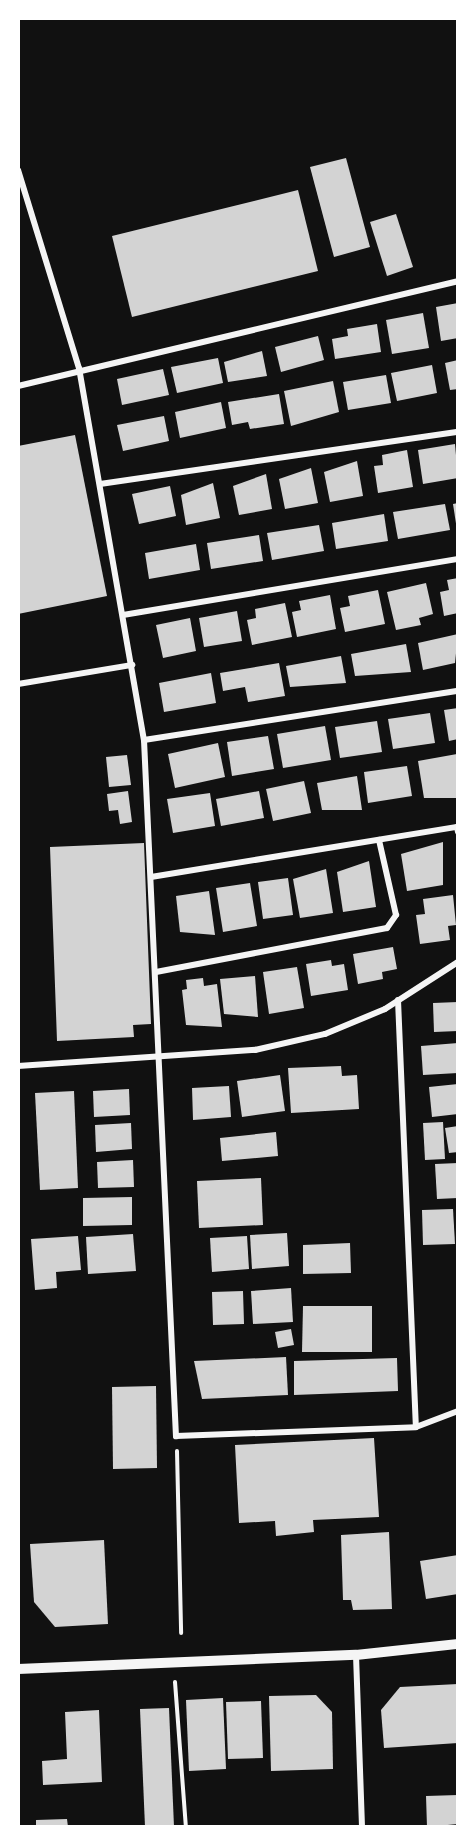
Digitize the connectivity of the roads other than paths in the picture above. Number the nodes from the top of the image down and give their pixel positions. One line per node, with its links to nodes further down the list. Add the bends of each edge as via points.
1 (18, 170): 3 (street)
2 (458, 281): 3 (street)
3 (79, 368): 4 (street); 6 (street)
4 (18, 386)
5 (458, 432): 6 (street)
6 (100, 484): 8 (street)
7 (458, 559): 8 (street)
8 (123, 615): 9 (street)
9 (132, 665): 10 (street); 12 (street)
10 (18, 684)
11 (458, 691): 12 (street)
12 (144, 740): 15 (street)
13 (458, 832): 14 (street, via 457,826)
14 (379, 840): 15 (street); 17 (street, via 396,915 387,928)
15 (151, 877): 17 (street)
16 (458, 962): 18 (street)
17 (156, 972): 19 (street)
18 (398, 1000): 19 (street, via 325,1034 255,1050); 22 (street)
19 (159, 1056): 20 (street); 22 (street, via 176,1436)
20 (18, 1066)
21 (458, 1411): 22 (street)
22 (416, 1427)
23 (458, 1644): 24 (street)
24 (356, 1655): 25 (street); 26 (street)
25 (18, 1669)
26 (362, 1827)

